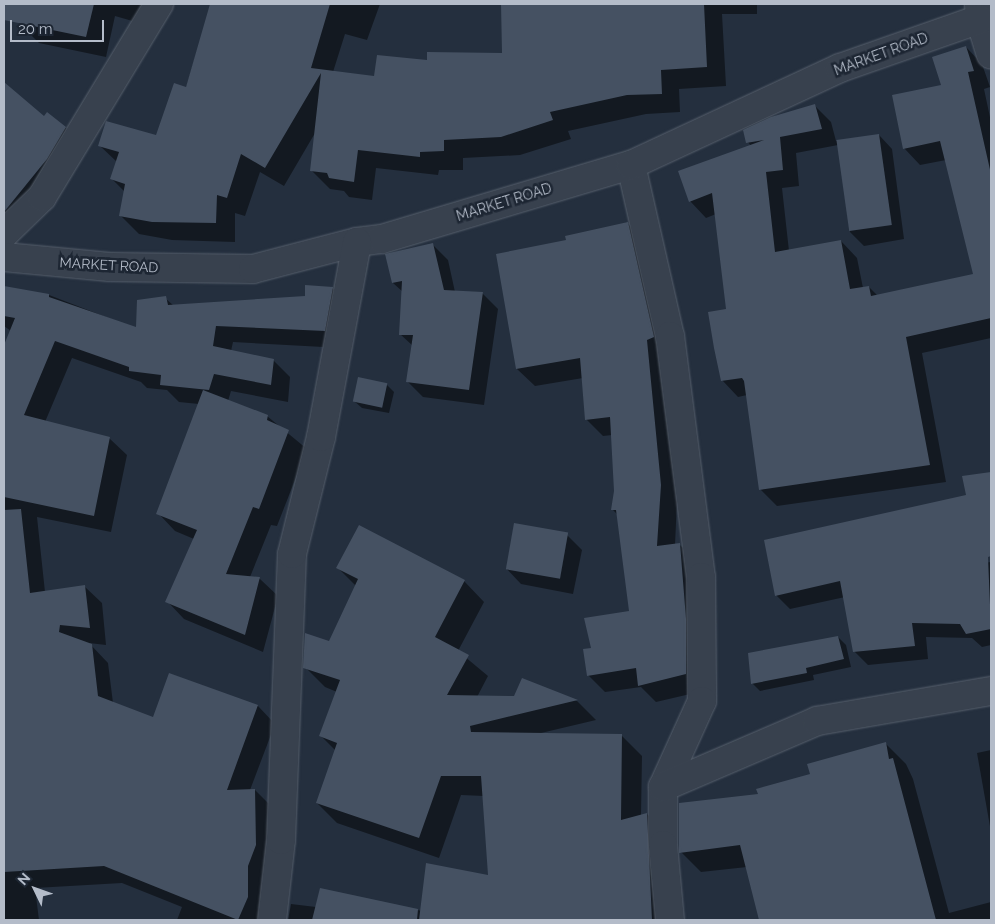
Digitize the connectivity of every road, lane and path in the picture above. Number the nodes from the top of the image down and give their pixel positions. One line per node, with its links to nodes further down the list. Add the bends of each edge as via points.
1 (159, 4): 5 (street, via 42,196)
2 (980, 12): 3 (street); 4 (street, MARKET ROAD, via 840,68)
3 (991, 54)
4 (631, 165): 6 (street, MARKET ROAD, via 382,239); 9 (street, via 670,336 701,577 702,701)
5 (4, 234)
6 (357, 242): 7 (street, MARKET ROAD, via 252,269 110,267); 10 (street, via 321,437 292,554 281,840)
7 (4, 257)
8 (991, 691): 9 (street, via 817,721)
9 (663, 787): 11 (street, via 663,845)
10 (272, 920)
11 (670, 920)

